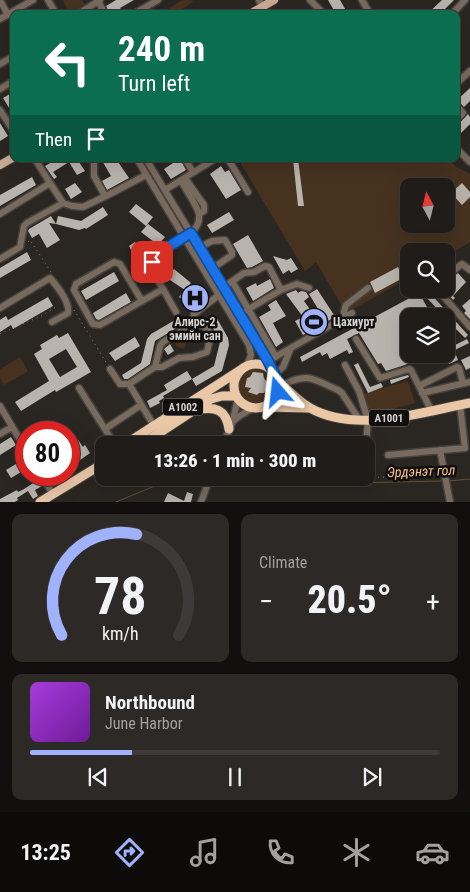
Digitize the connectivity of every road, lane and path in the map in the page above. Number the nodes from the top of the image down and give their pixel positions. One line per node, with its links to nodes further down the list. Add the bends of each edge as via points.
1 (0, 0): 14 (street)
2 (33, 0): 9 (street)
3 (158, 0): 11 (street)
4 (274, 0): 8 (main road)
5 (310, 0): 12 (street)
6 (465, 0): 13 (street)
7 (99, 1): 10 (street)
8 (261, 3)
9 (15, 10)
10 (84, 10)
11 (140, 10)
12 (320, 10)
13 (456, 10)
14 (8, 14): 15 (street)
15 (0, 19)
16 (470, 71): 17 (street)
17 (460, 80)
18 (0, 110): 19 (street)
19 (10, 126)
20 (460, 152): 27 (street)
21 (37, 162): 32 (street)
22 (139, 162): 30 (street)
23 (148, 162): 33 (street)
24 (187, 162): 29 (street)
25 (210, 162): 29 (street)
26 (230, 162): 34 (street)
27 (470, 162)
28 (94, 163): 35 (street, via 94,176)
29 (193, 172): 31 (street)
30 (146, 175): 35 (street); 39 (street)
31 (183, 179): 33 (street); 38 (street, via 199,214 198,225)
32 (50, 183): 36 (street); 37 (street)
33 (165, 190): 38 (street)
34 (248, 192)
35 (105, 196): 36 (street, via 83,207)
36 (63, 203): 41 (street, via 24,226 20,247)
37 (0, 214)
38 (191, 233): 39 (street); 40 (street)
39 (184, 238): 49 (street, via 166,248 152,262 151,268); 51 (street)
40 (200, 248): 42 (street); 42 (street, via 220,239 232,252 229,259)
41 (0, 259)
42 (213, 268): 46 (street)
43 (455, 269): 44 (street, via 462,264)
44 (470, 270)
45 (232, 281): 46 (street); 50 (street, via 244,273 267,266); 56 (street)
46 (224, 287): 58 (street)
47 (309, 288): 50 (street, via 297,284)
48 (368, 288): 64 (street, via 346,305 344,312 349,315)
49 (163, 289): 53 (street); 57 (street)
50 (281, 290): 56 (street)
51 (219, 295): 60 (street, via 194,314); 68 (street, via 249,345 251,355)
52 (445, 298): 61 (street)
53 (142, 302): 53 (street, via 120,264 114,262 76,284 74,290 93,324 100,325)
54 (56, 307): 62 (path)
55 (0, 308): 59 (street, via 50,278 68,309 68,313)
56 (248, 310): 58 (street); 65 (street)
57 (176, 312)
58 (240, 314): 70 (street)
59 (52, 322)
60 (193, 324): 67 (street, via 163,342); 67 (street, via 201,324 211,334 206,352)
61 (470, 327)
62 (0, 334)
63 (356, 340): 73 (street, via 378,377 408,369)
64 (290, 350): 65 (street); 70 (street, via 283,367)
65 (276, 357): 70 (street)
66 (345, 365): 86 (street, via 359,391)
67 (155, 368): 72 (street)
68 (244, 368): 70 (highway, via 259,364); 76 (highway, via 235,379); 87 (highway, A1002)
69 (110, 369): 72 (street, via 120,384)
70 (275, 374): 81 (highway, via 276,397); 83 (highway, A1001); 86 (street, via 308,377 338,390)
71 (466, 382): 73 (street, via 457,367); 75 (street)
72 (129, 384): 78 (street)
73 (419, 386): 75 (street)
74 (79, 388): 90 (street)
75 (422, 393): 85 (street)
76 (237, 398): 82 (highway); 84 (highway, A1002, via 216,397); 88 (street)
77 (470, 404): 79 (highway, A1001)
78 (141, 405): 87 (street); 90 (street)
79 (460, 405): 85 (highway, A1001); 98 (street, via 465,448)
80 (0, 406): 89 (street)
81 (263, 407): 82 (highway, A1001); 83 (highway, A1001)
82 (253, 408): 88 (street, via 241,414)
83 (309, 408): 86 (highway, A1001, via 330,417)
84 (194, 410): 88 (highway, via 220,411); 95 (highway, A1002)
85 (431, 410): 86 (highway, A1001)
86 (364, 420): 97 (street)
87 (154, 426): 94 (highway, A1002)
88 (230, 426): 96 (street)
89 (12, 427): 91 (street); 92 (street)
90 (105, 429): 93 (street)
91 (15, 432)
92 (0, 434)
93 (109, 436)
94 (138, 436)
95 (155, 436)
96 (226, 436)
97 (365, 436)
98 (440, 450): 99 (street); 101 (street)
99 (388, 456)
100 (95, 467): 105 (highway)
101 (444, 475): 102 (path); 108 (street)
102 (375, 477)
103 (48, 486): 105 (street)
104 (207, 486): 107 (street)
105 (53, 494): 106 (highway)
106 (40, 502)
107 (201, 502)
108 (450, 502)

